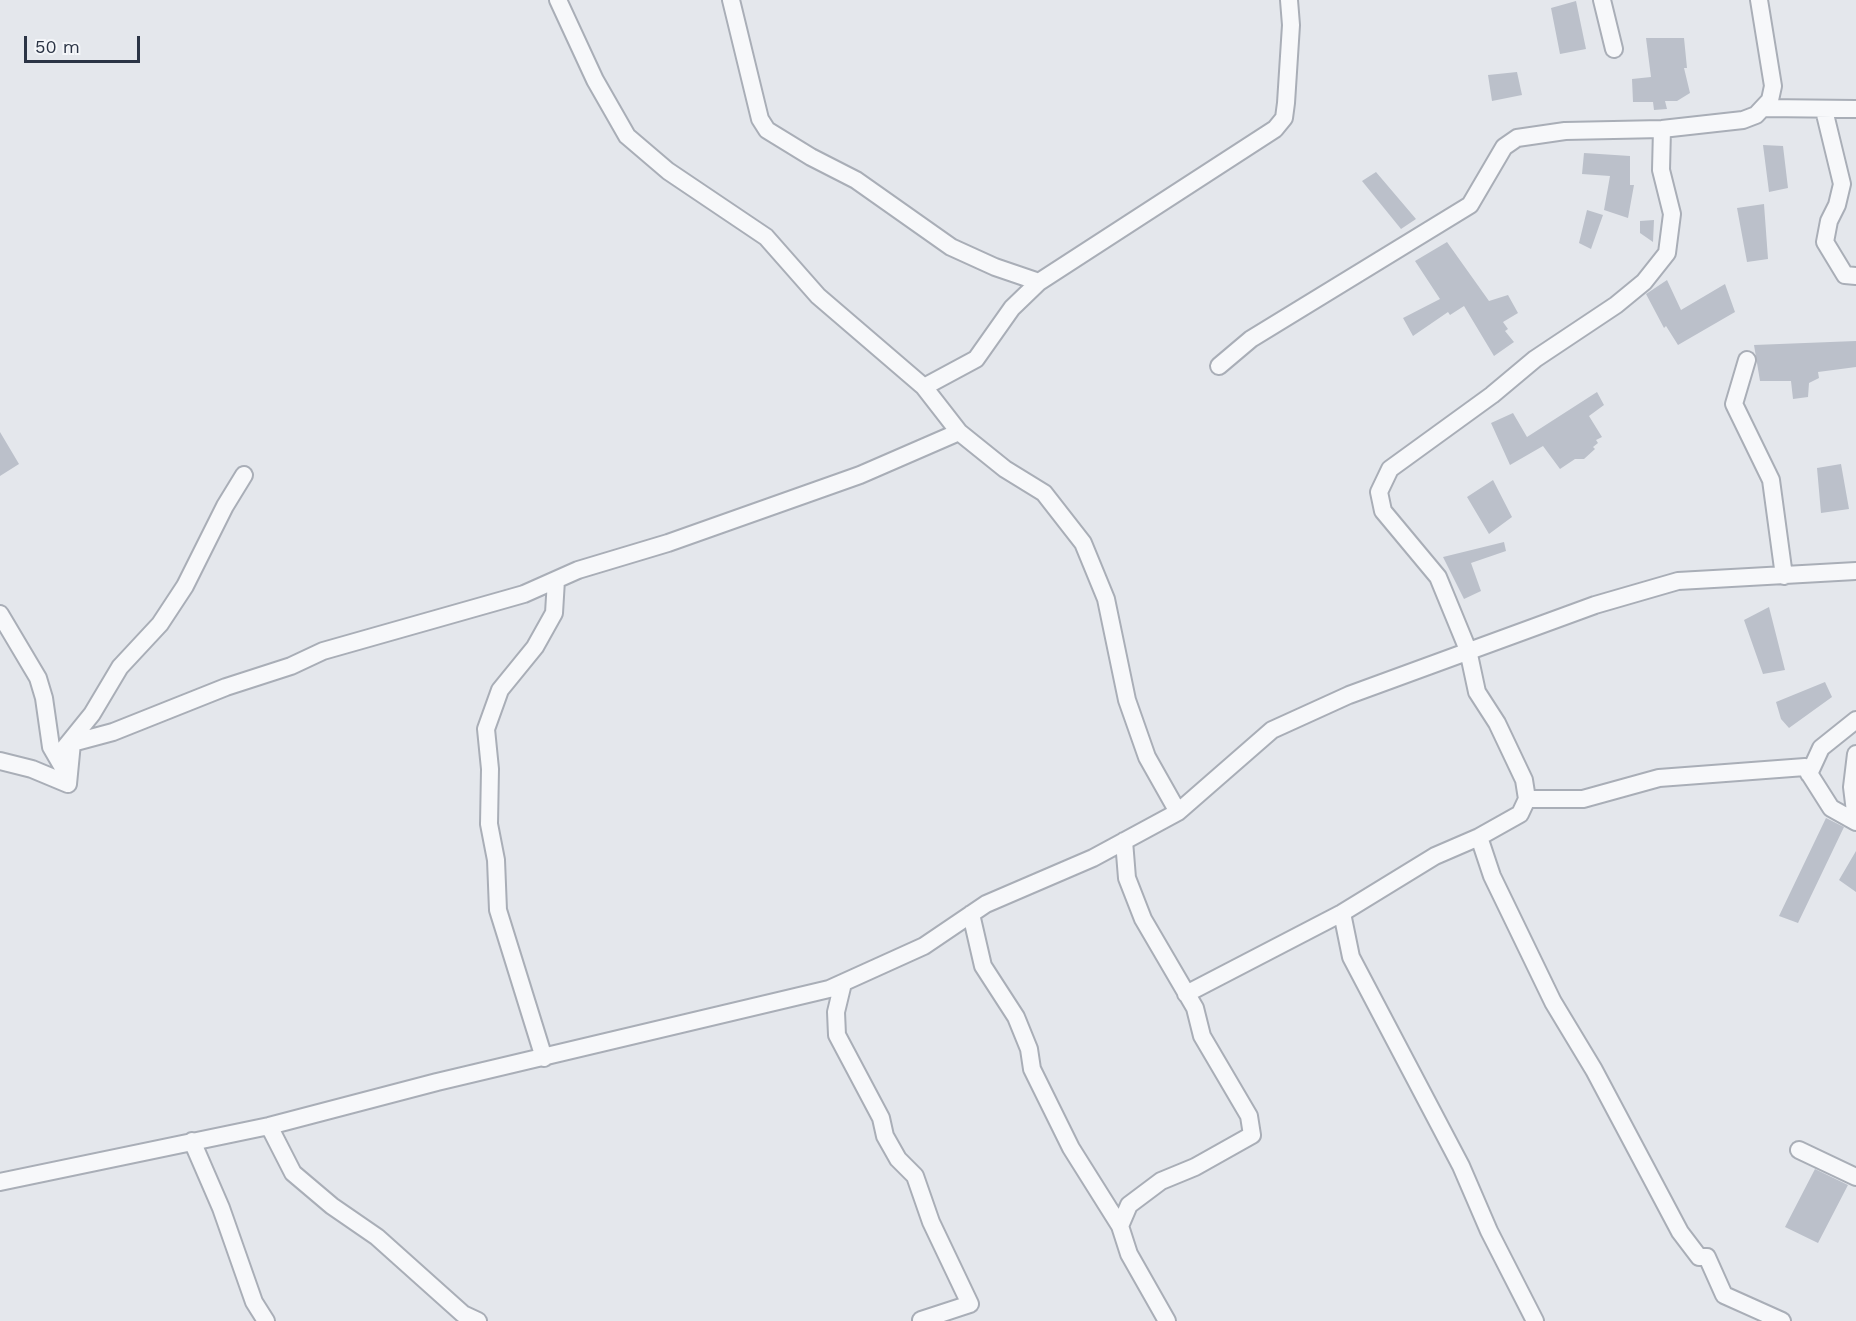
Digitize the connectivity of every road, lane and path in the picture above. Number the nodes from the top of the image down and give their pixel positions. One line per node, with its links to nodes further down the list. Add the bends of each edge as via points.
1 (558, 0): 15 (street, via 627,136 668,171 766,237 818,296)
2 (731, 0): 12 (street, via 760,119 767,130 856,180 951,247)
3 (1288, 0): 12 (street, via 1291,25 1286,104 1284,118 1275,129)
4 (1602, 0): 6 (street)
5 (1759, 0): 7 (street, via 1773,86)
6 (1614, 50)
7 (1764, 108): 9 (street); 10 (street, via 1743,120)
8 (1856, 109): 9 (street)
9 (1824, 110): 11 (street, via 1842,184 1825,242 1845,275)
10 (1662, 129): 14 (street, via 1565,131 1516,138 1504,147 1470,205 1251,339); 22 (street, via 1660,170 1672,214 1667,253 1644,282 1616,305 1535,360 1390,469 1379,492 1383,512 1438,577)
11 (1856, 276)
12 (1039, 282): 15 (street, via 1012,308 976,359)
13 (1747, 360): 19 (street, via 1734,404 1770,480)
14 (1219, 366)
15 (924, 387): 16 (street)
16 (959, 432): 20 (street, via 860,475); 31 (street, via 1005,469 1044,493 1083,543 1106,599 1127,700 1147,757)
17 (244, 475): 24 (street, via 185,586 160,624 120,667 92,714)
18 (1856, 571): 19 (street)
19 (1784, 576): 22 (street, via 1678,581)
20 (556, 580): 29 (street, via 524,594 323,651 104,735 72,743); 39 (street, via 554,613 535,647 500,690 486,729 489,824 496,860 498,910)
21 (0, 614): 24 (street, via 41,687)
22 (1468, 650): 30 (street, via 1477,692 1497,723 1524,780); 31 (street, via 1349,695 1272,730)
23 (1856, 720): 28 (street, via 1821,748)
24 (54, 751): 27 (street); 29 (street)
25 (1856, 754): 32 (street, via 1852,788)
26 (0, 761): 27 (street)
27 (32, 769): 29 (street)
28 (1809, 774): 30 (street, via 1805,767 1744,770 1659,778 1583,799); 32 (street, via 1831,808)
29 (68, 784)
30 (1527, 799): 33 (street, via 1520,814)
31 (1178, 812): 34 (street)
32 (1856, 821)
33 (1479, 837): 35 (street, via 1435,856); 51 (street, via 1496,886 1553,1002 1594,1070 1680,1232 1699,1257 1707,1257 1724,1295)
34 (1124, 842): 36 (street); 38 (street, via 1127,878 1143,919)
35 (1342, 913): 38 (street); 50 (street, via 1351,957 1461,1166)
36 (971, 914): 37 (street, via 924,946); 45 (street, via 983,966 1016,1017 1029,1048 1032,1069 1071,1148)
37 (843, 983): 39 (street); 46 (street, via 836,1012 837,1035 881,1118 889,1144 915,1176 931,1222 970,1304)
38 (1186, 994): 45 (street, via 1195,1008 1202,1036 1249,1116 1252,1136 1161,1181 1129,1205)
39 (544, 1058): 40 (street)
40 (269, 1126): 41 (street); 48 (street, via 293,1173 377,1237 464,1314)
41 (192, 1142): 44 (street); 47 (street, via 221,1208 254,1302)
42 (1799, 1149): 43 (street)
43 (1856, 1177)
44 (0, 1182)
45 (1120, 1226): 49 (street, via 1129,1254)
46 (921, 1320)
47 (266, 1321)
48 (478, 1321)
49 (1167, 1321)
50 (1535, 1321)
51 (1782, 1321)

